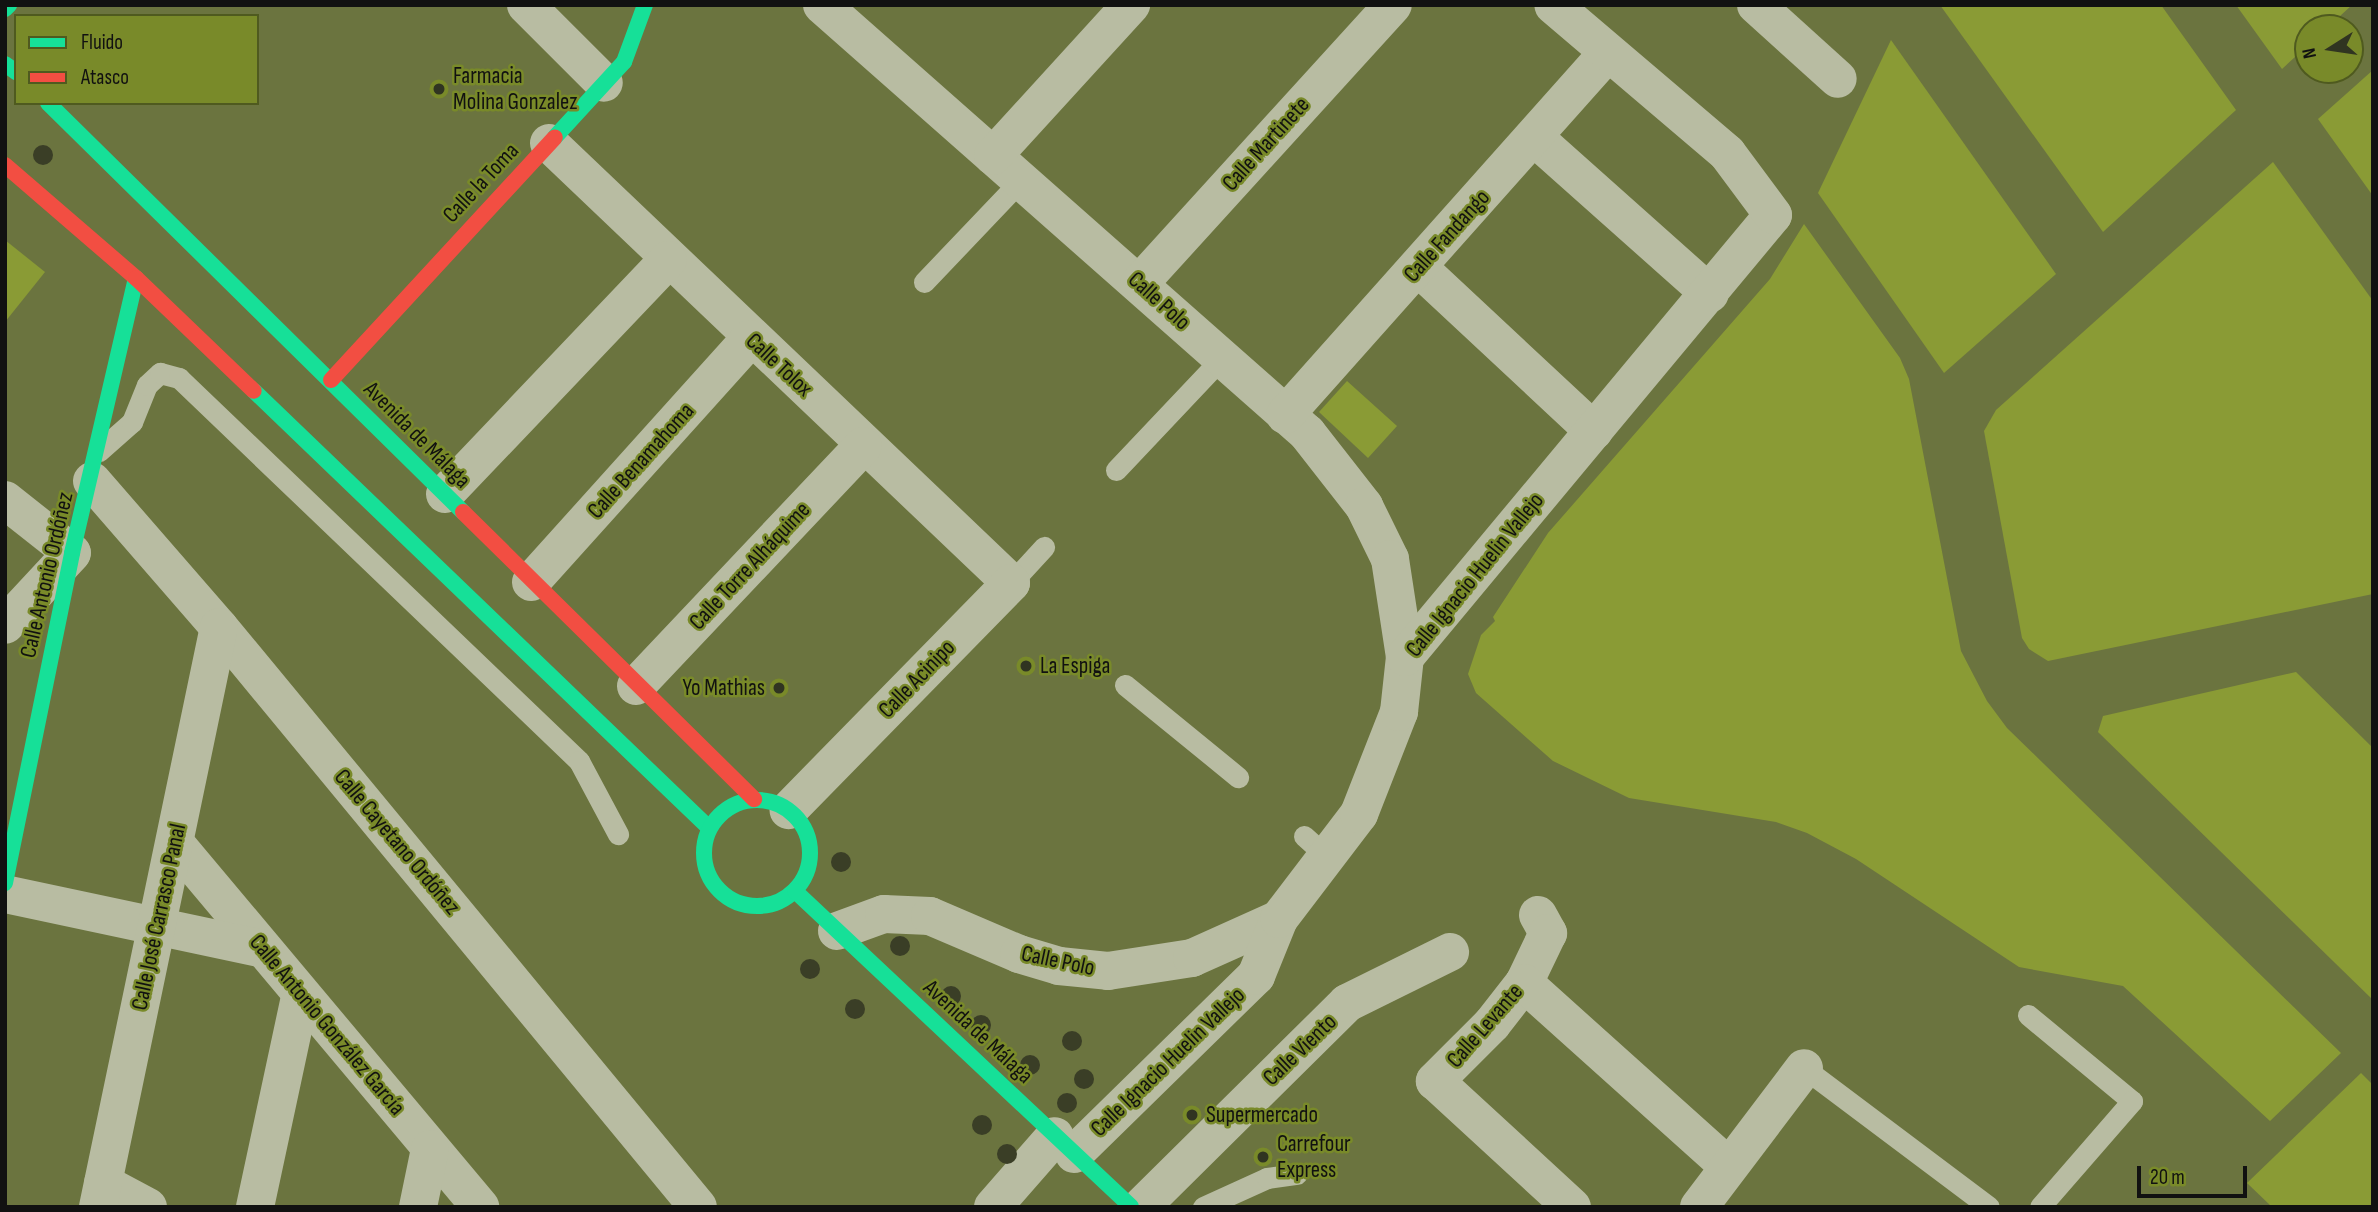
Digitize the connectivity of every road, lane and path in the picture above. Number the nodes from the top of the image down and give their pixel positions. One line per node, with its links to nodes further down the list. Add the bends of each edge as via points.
1 (9, 5): 9 (main road)
2 (526, 5): 12 (street)
3 (645, 5): 12 (main road, Calle la Toma, via 624,62)
4 (822, 5): 17 (street, Calle Polo)
5 (1131, 5): 17 (street)
6 (1393, 5): 22 (street, Calle Martinete)
7 (1553, 5): 10 (street)
8 (1756, 5): 11 (street)
9 (5, 9)
10 (1607, 54): 14 (street, Calle Fandango); 23 (street, Calle Ignacio Huelin Vallejo, via 1727,153 1773,215)
11 (1838, 79)
12 (604, 83): 15 (main road, Calle la Toma)
13 (50, 105): 26 (main road, Avenida de Málaga)
14 (1535, 138): 19 (street, Calle Fandango); 23 (street)
15 (549, 143): 18 (street, Calle Tolox); 26 (main road, Calle la Toma)
16 (5, 165): 20 (main road)
17 (1007, 168): 21 (lane); 22 (street, Calle Polo)
18 (668, 260): 24 (street, Calle Tolox); 32 (street)
19 (1419, 268): 27 (street, Calle Fandango); 28 (street)
20 (136, 278): 30 (main road, Calle Antonio Ordóñez); 45 (main road)
21 (924, 282)
22 (1139, 284): 25 (street, Calle Polo)
23 (1710, 294): 28 (street, Calle Ignacio Huelin Vallejo)
24 (750, 339): 29 (street, Calle Tolox); 36 (street, Calle Benamahoma)
25 (1222, 358): 27 (street, Calle Polo); 31 (lane)
26 (331, 380): 32 (main road, Avenida de Málaga)
27 (1284, 415): 40 (street, Calle Polo, via 1329,459 1369,516 1390,559)
28 (1594, 431): 40 (street, Calle Ignacio Huelin Vallejo)
29 (863, 446): 37 (street, Calle Tolox); 42 (street, Calle Torre Alháquime)
30 (96, 466): 35 (main road, Calle Antonio Ordóñez); 39 (street, Calle Cayetano Ordóñez); 46 (lane, via 132,422 147,385 160,373 179,378 579,761)
31 (1116, 470)
32 (445, 494): 36 (main road, Avenida de Málaga)
33 (5, 500): 35 (street)
34 (1044, 547): 37 (lane, Calle Acinipo)
35 (72, 553): 38 (street); 48 (main road, Calle Antonio Ordóñez)
36 (531, 582): 42 (main road, Avenida de Málaga)
37 (1011, 583): 44 (street, Calle Acinipo)
38 (11, 610)
39 (219, 627): 47 (street, Calle José Carrasco Panal); 71 (street, Calle Cayetano Ordóñez)
40 (1405, 657): 52 (street, Calle Ignacio Huelin Vallejo, via 1399,712 1359,814 1315,846)
41 (1125, 685): 43 (lane)
42 (636, 686): 44 (main road, Avenida de Málaga)
43 (1238, 777)
44 (771, 804): 45 (main road, via 736,803); 49 (main road, via 804,829 811,853)
45 (709, 828): 49 (main road, via 703,850 707,873 720,892 740,904 763,906)
46 (618, 834)
47 (176, 843): 53 (street, Calle José Carrasco Panal); 55 (street, Calle Antonio González García)
48 (5, 883)
49 (795, 891): 54 (main road, Avenida de Málaga)
50 (5, 894): 53 (street)
51 (1538, 915): 57 (street, Calle Levante, via 1548,933)
52 (1279, 919): 54 (street, Calle Polo, via 1192,958 1108,971 1059,966 1019,954 930,916 884,914); 61 (street, Calle Ignacio Huelin Vallejo, via 1256,976)
53 (157, 926): 55 (street); 65 (street, Calle José Carrasco Panal)
54 (836, 930): 61 (main road, Avenida de Málaga)
55 (263, 949): 58 (street, Calle Antonio González García)
56 (1450, 952): 74 (street, Calle Viento, via 1348,1003)
57 (1524, 982): 63 (street); 76 (street, Calle Levante, via 1492,1024 1435,1081)
58 (300, 997): 62 (street, Calle Antonio González García); 68 (street)
59 (2028, 1015): 79 (lane, via 2132,1101)
60 (1804, 1068): 63 (street); 78 (lane)
61 (1065, 1145): 72 (street, Calle Ignacio Huelin Vallejo); 73 (main road, Avenida de Málaga)
62 (430, 1149): 69 (street); 70 (street, Calle Antonio González García)
63 (1727, 1165): 77 (street)
64 (1297, 1174): 66 (lane)
65 (100, 1195): 67 (street)
66 (1232, 1201): 75 (lane)
67 (148, 1207)
68 (255, 1207)
69 (418, 1207)
70 (480, 1207)
71 (698, 1207)
72 (993, 1207)
73 (1131, 1207)
74 (1141, 1207)
75 (1203, 1207)
76 (1572, 1207)
77 (1699, 1207)
78 (1989, 1207)
79 (2040, 1207)

